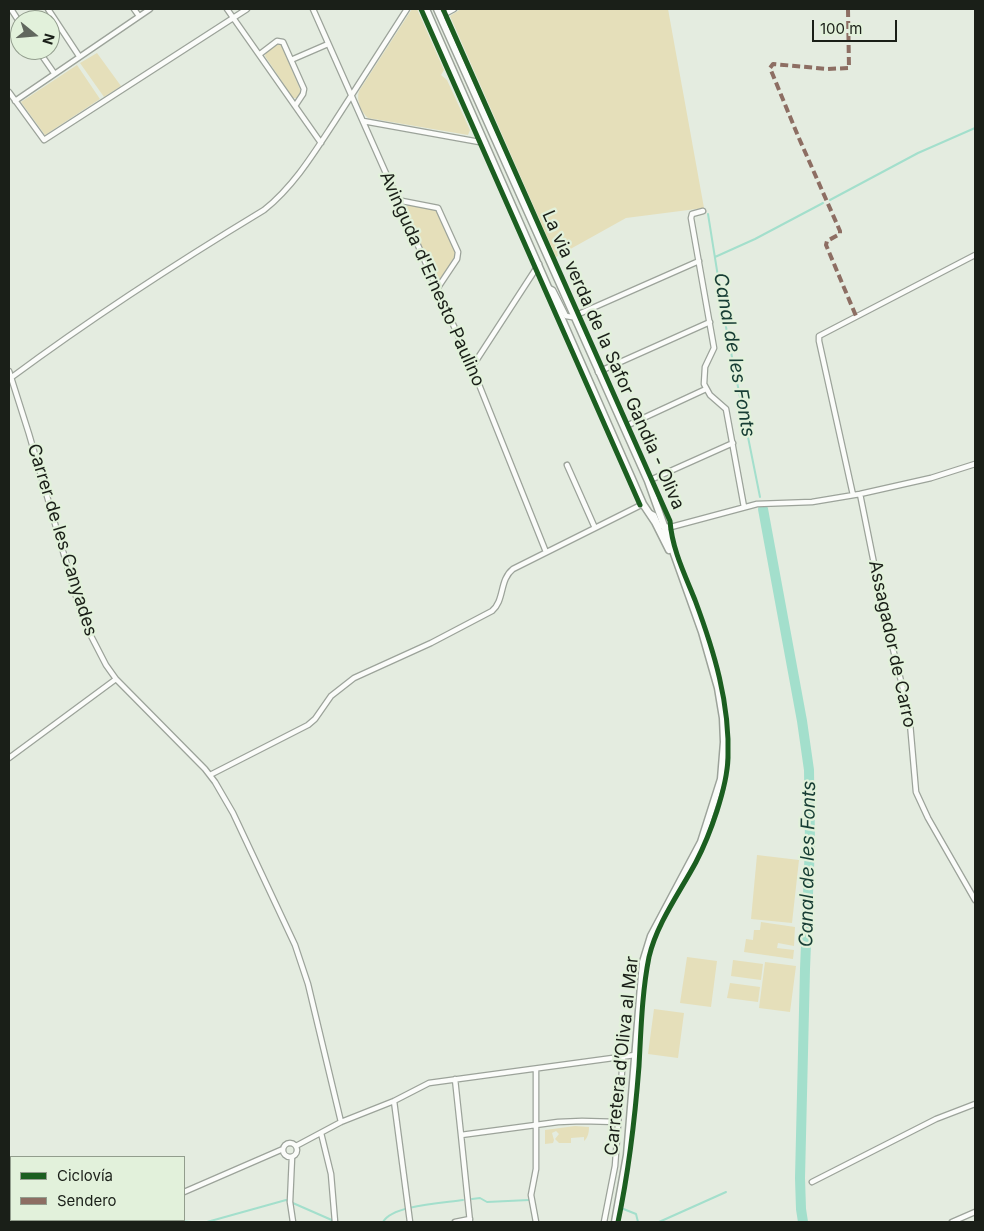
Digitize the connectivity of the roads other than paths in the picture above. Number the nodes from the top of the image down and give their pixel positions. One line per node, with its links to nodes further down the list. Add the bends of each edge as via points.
1 (48, 9): 16 (street)
2 (134, 9): 11 (street)
3 (150, 9): 11 (street)
4 (227, 9): 13 (street)
5 (247, 9): 13 (street)
6 (313, 9): 14 (street, Avinguda d'Ernesto Paulino)
7 (408, 9): 21 (street)
8 (426, 9): 26 (street)
9 (438, 9): 12 (street)
10 (454, 9): 12 (street)
11 (139, 16): 16 (street)
12 (441, 16): 35 (street)
13 (233, 17): 15 (street); 22 (street, via 44,140)
14 (328, 44): 18 (street); 21 (street, Avinguda d'Ernesto Paulino)
15 (260, 54): 18 (street, via 281,40); 23 (street)
16 (79, 56): 19 (street)
17 (45, 60): 19 (street)
18 (291, 60): 23 (street, via 304,91)
19 (54, 73): 22 (street)
20 (9, 92): 22 (street)
21 (352, 95): 24 (street, Avinguda d'Ernesto Paulino); 25 (street)
22 (15, 101)
23 (295, 106): 25 (street)
24 (363, 121): 26 (street); 27 (street, Avinguda d'Ernesto Paulino)
25 (320, 143): 40 (street, via 287,190 264,210 125,298)
26 (485, 143): 32 (street)
27 (397, 200): 34 (street, Avinguda d'Ernesto Paulino); 34 (street, via 436,206 458,252)
28 (703, 211): 30 (street, via 692,214 690,218)
29 (974, 256): 31 (street); 48 (street, via 818,338)
30 (699, 261): 35 (street); 36 (street)
31 (975, 262)
32 (539, 264): 33 (street); 37 (street)
33 (549, 288): 35 (street, via 566,316); 51 (street)
34 (437, 289): 37 (street, Avinguda d'Ernesto Paulino)
35 (574, 316): 39 (street)
36 (710, 322): 39 (street); 41 (street, via 714,348 705,367)
37 (472, 367): 55 (street, Avinguda d'Ernesto Paulino)
38 (9, 371): 40 (street, Carrer de les Canyades)
39 (598, 372): 42 (street)
40 (12, 377): 57 (street, Carrer de les Canyades, via 78,603 89,632)
41 (706, 389): 42 (street); 43 (street, via 715,401 725,407)
42 (624, 427): 46 (street)
43 (732, 444): 46 (street); 52 (street)
44 (975, 464): 47 (street, via 932,478)
45 (567, 465): 54 (street)
46 (648, 481): 49 (street)
47 (860, 494): 48 (street); 60 (street, Assagador de Carro, via 906,701 916,792 924,812)
48 (853, 495): 52 (street)
49 (653, 497): 50 (street); 51 (street)
50 (656, 505): 51 (street); 53 (street)
51 (646, 507): 53 (street, via 654,514 659,526); 54 (street); 56 (street)
52 (744, 507): 53 (street)
53 (664, 527): 56 (street)
54 (595, 528): 55 (street)
55 (546, 552): 59 (street, via 508,573 492,611 354,678 331,696 308,725)
56 (682, 578): 61 (street, Carretera d’Oliva al Mar, via 718,688 724,728 723,768 701,842 656,926 646,952 640,983)
57 (116, 678): 58 (street); 59 (street, Carrer de les Canyades)
58 (9, 758)
59 (210, 775): 67 (street, Carrer de les Canyades, via 233,813 295,944 308,984)
60 (975, 900)
61 (636, 1055): 62 (street); 85 (street, Carretera d’Oliva al Mar, via 627,1155)
62 (623, 1056): 63 (street); 68 (street)
63 (536, 1069): 64 (street); 69 (street)
64 (455, 1079): 65 (street, via 422,1086); 71 (street)
65 (394, 1101): 67 (street); 81 (street)
66 (975, 1104): 75 (street)
67 (341, 1122): 70 (street)
68 (618, 1122): 69 (street); 84 (street, via 615,1166)
69 (537, 1125): 71 (street); 83 (street, via 532,1199)
70 (321, 1133): 72 (street); 78 (street, via 331,1174)
71 (460, 1135): 79 (street)
72 (296, 1146): 73 (street, via 287,1144); 74 (street, via 297,1152)
73 (284, 1149): 74 (street, via 286,1155); 76 (street)
74 (292, 1157): 80 (street)
75 (812, 1182)
76 (185, 1192)
77 (975, 1212): 86 (street)
78 (335, 1221)
79 (470, 1221): 82 (street)
80 (292, 1222)
81 (410, 1222)
82 (455, 1222)
83 (536, 1222)
84 (604, 1222)
85 (614, 1222)
86 (952, 1222)

